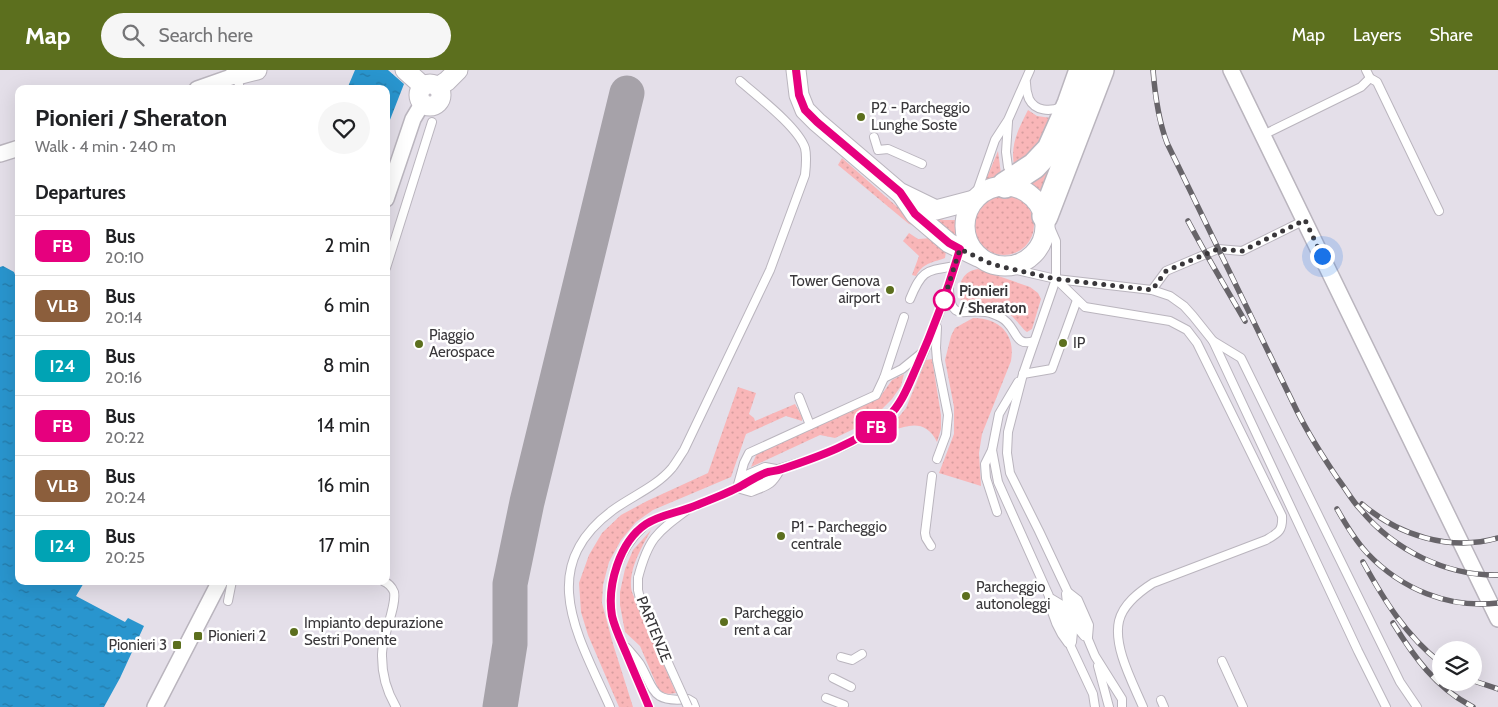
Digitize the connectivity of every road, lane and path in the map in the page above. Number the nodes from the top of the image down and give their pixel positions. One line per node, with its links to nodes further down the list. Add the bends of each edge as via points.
1 (257, 70): 10 (street)
2 (405, 70): 15 (street)
3 (458, 70): 15 (street, via 448,80)
4 (796, 70): 23 (street, via 799,95 805,110 817,122)
5 (1030, 70): 13 (lane)
6 (1082, 70): 16 (highway)
7 (1101, 70): 30 (highway)
8 (1231, 70): 19 (street)
9 (1366, 70): 11 (lane)
10 (238, 78): 14 (street)
11 (1370, 78): 19 (lane, via 1361,86); 29 (lane, via 1377,82)
12 (740, 81): 76 (lane, via 798,135 805,148 805,175 770,270 684,450 658,481 594,525 581,541 570,565 570,610 578,636)
13 (1025, 82): 16 (lane, via 1028,97 1035,106 1048,111); 17 (lane)
14 (212, 85)
15 (425, 90): 26 (street)
16 (1070, 104): 25 (highway, via 1050,149)
17 (1008, 120): 25 (lane, via 1006,152); 28 (lane, via 996,140)
18 (432, 122): 33 (lane)
19 (1263, 135): 31 (street)
20 (874, 137): 23 (lane)
21 (15, 149): 22 (street)
22 (0, 154)
23 (875, 159): 24 (lane, via 888,149); 27 (street)
24 (922, 164)
25 (1015, 184): 28 (street, via 997,186); 30 (street, via 1039,202)
26 (390, 186)
27 (900, 192): 28 (street, via 936,210); 34 (street, via 915,214 949,243)
28 (974, 200): 32 (street, via 965,219)
29 (1439, 211)
30 (1045, 216): 35 (street, via 1045,235 1036,252 1012,266); 36 (lane, via 1056,241)
31 (1305, 220): 38 (lane, via 1242,251 1218,249 1166,271); 63 (street)
32 (965, 230): 34 (lane); 35 (street, via 973,250)
33 (390, 255)
34 (958, 258): 35 (street); 37 (lane); 39 (lane, via 922,276)
35 (993, 264): 36 (lane)
36 (1056, 279): 38 (lane); 40 (lane); 44 (lane)
37 (949, 286): 42 (lane); 44 (lane, via 951,304 956,311 996,315 1010,324 1022,343)
38 (1152, 290): 43 (lane, via 1170,296 1184,306)
39 (910, 299)
40 (1077, 300): 46 (lane, via 1052,369); 83 (lane, via 1086,307 1170,321 1187,330 1197,343 1282,516 1282,526 1266,540 1152,583 1128,604 1119,620 1118,635 1122,656)
41 (904, 317): 47 (lane)
42 (938, 318): 45 (lane); 51 (lane, via 936,348 948,415 946,436)
43 (1213, 341): 85 (lane); 86 (lane, via 1241,358 1400,682)
44 (1034, 342): 46 (lane)
45 (924, 351): 47 (lane, via 902,369); 52 (lane, via 904,396 889,416 867,434)
46 (1023, 374): 50 (lane, via 1000,414); 61 (lane, via 1008,432 1010,473)
47 (884, 378): 49 (lane, via 876,395)
48 (799, 397): 49 (lane)
49 (810, 425): 54 (lane, via 749,453)
50 (992, 450): 56 (lane, via 985,464 986,478); 80 (lane, via 998,482 1065,628 1093,694)
51 (937, 459)
52 (780, 470): 54 (lane, via 765,467 744,476); 54 (lane, via 772,483 751,492)
53 (932, 476): 57 (lane, via 925,533)
54 (737, 488): 55 (lane)
55 (691, 508): 65 (lane, via 664,515 645,525 630,540 621,557 610,596 612,617); 78 (lane, PARTENZE, bridge, via 657,534 648,546 638,578 642,603)
56 (997, 512)
57 (931, 546)
58 (218, 585): 74 (street)
59 (231, 585): 62 (lane)
60 (390, 585): 75 (lane, via 394,590 394,601 381,655 385,681)
61 (1066, 590): 64 (lane, via 1067,603 1078,629); 64 (lane, via 1078,600 1088,624)
62 (228, 601)
63 (1498, 619)
64 (1088, 640): 67 (lane)
65 (621, 641): 77 (lane); 79 (lane, via 639,663 652,691 663,698 688,699)
66 (862, 654): 68 (lane, via 852,660)
67 (1095, 656): 81 (lane); 82 (lane, via 1122,699)
68 (841, 657)
69 (1222, 661): 84 (lane)
70 (833, 678): 71 (lane)
71 (851, 687)
72 (826, 698): 73 (lane)
73 (844, 705)
74 (155, 707)
75 (396, 707)
76 (610, 707)
77 (649, 707)
78 (688, 707)
79 (695, 707)
80 (1095, 707)
81 (1109, 707)
82 (1122, 707)
83 (1143, 707)
84 (1243, 707)
85 (1386, 707)
86 (1417, 707)

